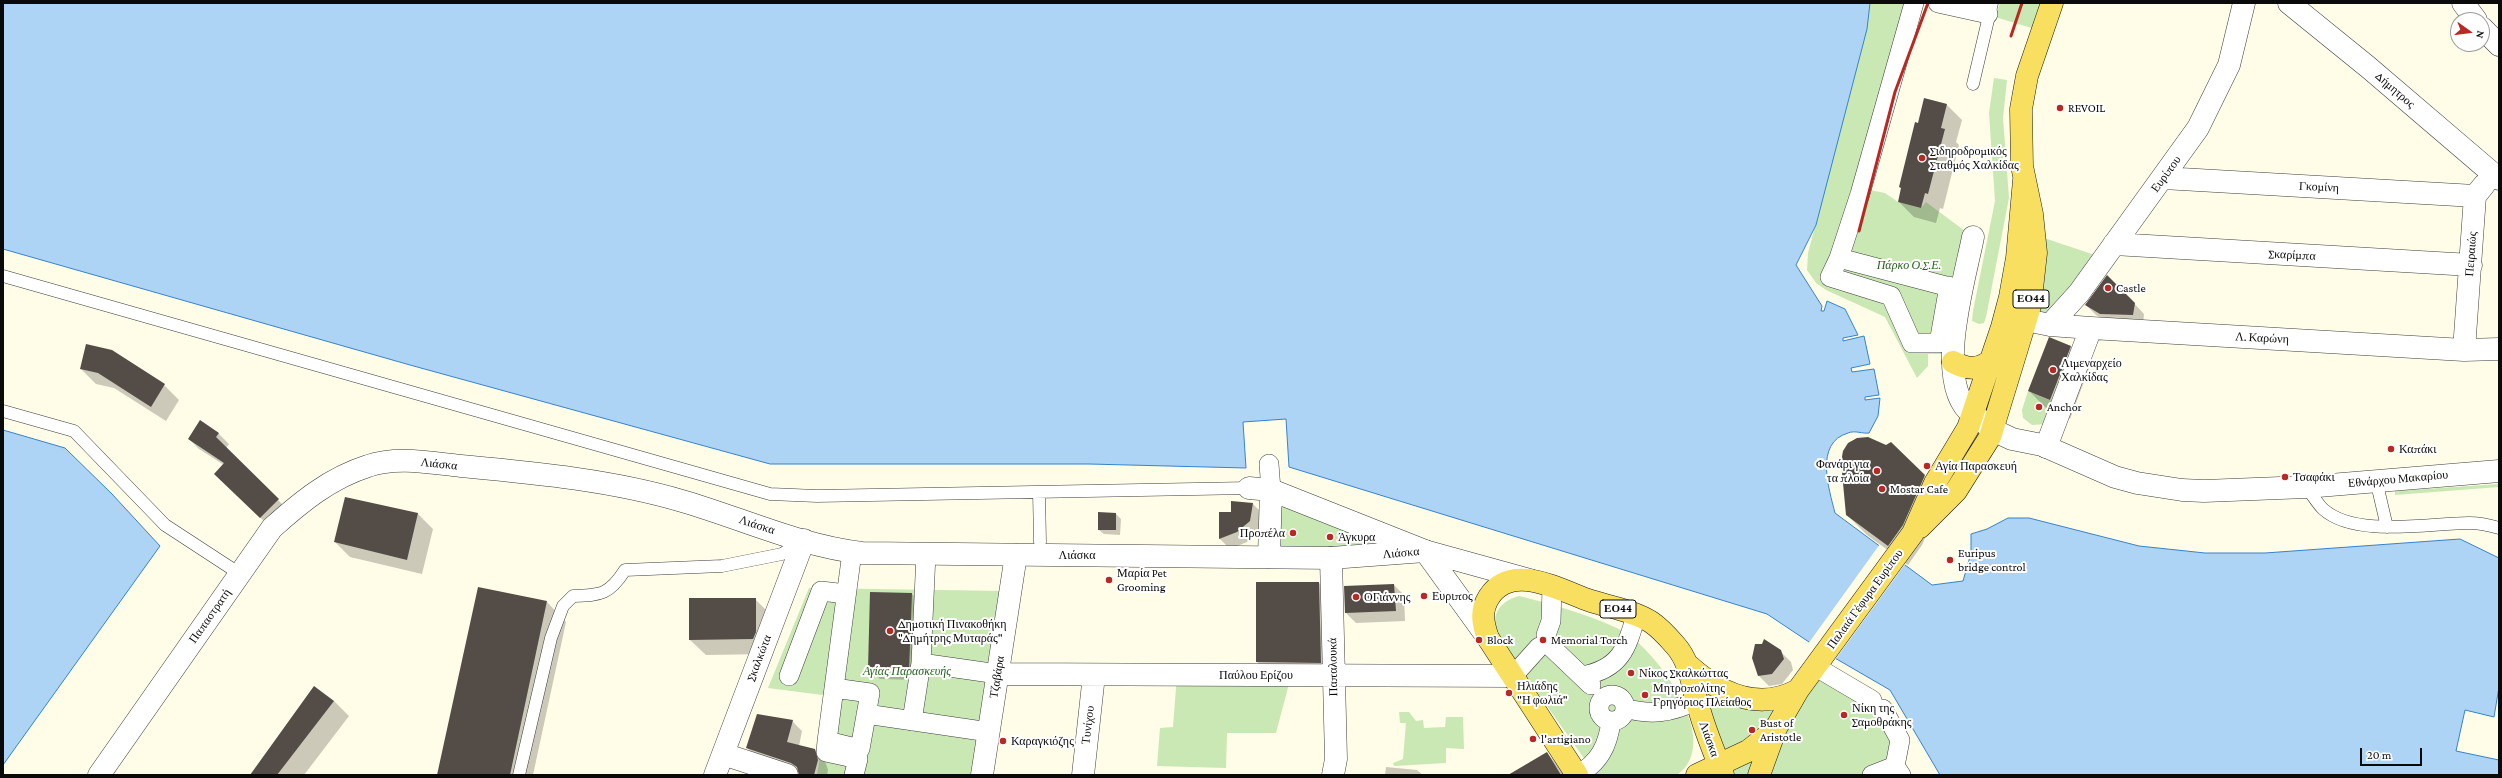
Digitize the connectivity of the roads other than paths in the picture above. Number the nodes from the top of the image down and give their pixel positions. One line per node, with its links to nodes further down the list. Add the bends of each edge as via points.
1 (1914, 3): 18 (street, via 1860,194)
2 (1938, 3): 7 (street)
3 (2052, 3): 14 (main road, ΕΟ44, via 2022,94 2020,135)
4 (2244, 3): 13 (street, Ευρίπου, via 2235,47 2220,89 2198,128)
5 (2289, 3): 12 (street, Δήμητρος)
6 (2463, 3): 8 (street)
7 (1990, 8): 11 (lane)
8 (2470, 12)
9 (2490, 36): 10 (street)
10 (2499, 45)
11 (1973, 84)
12 (2497, 173): 15 (street)
13 (2164, 178): 15 (street, Γκομίνη); 17 (street, Ευρίπου)
14 (2024, 180): 22 (main road, ΕΟ44, via 2032,214 2036,253 2034,282); 27 (main road, ΕΟ44, via 2014,276)
15 (2476, 196): 19 (street, Πειραιώς)
16 (1973, 237): 21 (street, Εθνάρχου Μακαρίου)
17 (2114, 244): 19 (street, Σκαρίμπα); 23 (street, Ευρίπου, via 2079,293)
18 (1839, 258): 21 (street); 21 (street, via 1830,277 1891,296 1912,343 1939,343)
19 (2471, 265): 26 (street, Πειραιώς)
20 (3, 276): 40 (lane, via 770,494 817,496)
21 (1956, 288): 28 (street, Εθνάρχου Μακαρίου)
22 (2026, 320): 23 (street, Λ. Καρώνη); 31 (main road, ΕΟ44)
23 (2050, 325): 24 (street, Λ. Καρώνη)
24 (2091, 328): 26 (street, Λ. Καρώνη); 32 (street)
25 (2499, 349): 26 (street, Λ. Καρώνη)
26 (2464, 350)
27 (1992, 360): 28 (main road, via 1977,369); 30 (main road, ΕΟ44)
28 (1953, 362): 30 (street, Εθνάρχου Μακαρίου, via 1959,399)
29 (3, 411): 52 (lane, via 74,431 165,525)
30 (1973, 414): 31 (street, Εθνάρχου Μακαρίου); 43 (main road, ΕΟ44, via 1958,447 1935,483)
31 (1996, 423): 32 (street, Εθνάρχου Μακαρίου, via 2012,439); 43 (main road, ΕΟ44, via 1956,491)
32 (2044, 446): 37 (street, Εθνάρχου Μακαρίου, via 2116,477 2163,488 2204,491)
33 (1269, 464): 39 (street)
34 (2499, 471): 36 (street, Εθνάρχου Μακαρίου)
35 (341, 476): 44 (street, Λιάσκα, via 369,465 409,461 593,482 681,501); 52 (street, Παπαστρατή, via 306,497 272,528)
36 (2376, 480): 37 (street, Εθνάρχου Μακαρίου); 41 (lane)
37 (2306, 487): 41 (lane, via 2324,509 2340,518 2360,524)
38 (1249, 488): 39 (street); 40 (lane)
39 (1271, 490): 46 (street); 50 (street)
40 (1039, 492): 45 (lane)
41 (2387, 526): 42 (lane, via 2470,523)
42 (2499, 528)
43 (1911, 536): 61 (main road, Παλαιά Γέφυρα Ευρίπου / ΕΟ44)
44 (804, 540): 47 (street, Λιάσκα); 79 (street, Σκαλκώτα); 83 (lane, via 782,554 722,566 625,570 616,584 605,593 573,596 563,606 552,638)
45 (1040, 548): 49 (street, Λιάσκα); 50 (street, Λιάσκα)
46 (1426, 551): 51 (street, Λιάσκα); 53 (street, Λιάσκα); 57 (street)
47 (852, 552): 48 (street, Λιάσκα); 55 (street)
48 (926, 554): 49 (street, Λιάσκα); 59 (street)
49 (1016, 555): 63 (street, Τζαβάρα)
50 (1269, 557): 51 (street, Λιάσκα)
51 (1331, 558): 66 (street, Παπαλουκά)
52 (240, 574): 82 (street, Παπαστρατή)
53 (1530, 580): 54 (main road, Λιάσκα / ΕΟ44); 57 (main road, ΕΟ44, via 1511,580 1491,594 1483,613)
54 (1552, 587): 56 (main road, Λιάσκα / ΕΟ44); 58 (street, via 1550,621)
55 (846, 594): 65 (street, via 821,591); 68 (street)
56 (1636, 615): 60 (main road, Λιάσκα / ΕΟ44, via 1660,629 1677,647); 62 (street, via 1622,654 1612,666 1598,674)
57 (1488, 638): 67 (main road, ΕΟ44)
58 (1545, 642): 62 (street); 67 (street)
59 (921, 663): 63 (street); 74 (street)
60 (1688, 664): 69 (main road, ΕΟ44, via 1702,678 1725,692 1760,701 1777,699); 71 (main road, Λιάσκα / ΕΟ44)
61 (1818, 664): 69 (main road, ΕΟ44); 81 (street, via 1877,704 1900,740)
62 (1576, 671): 70 (street)
63 (998, 674): 64 (street, Παύλου Ερίζου); 77 (street, Τζαβάρα)
64 (1094, 675): 66 (street, Παύλου Ερίζου); 88 (street, Τυνίχου)
65 (789, 676)
66 (1332, 676): 67 (street, Παύλου Ερίζου); 89 (street, Παπαλουκά, via 1336,759)
67 (1514, 676): 90 (main road, ΕΟ44)
68 (834, 688): 73 (street, via 870,693); 78 (street)
69 (1798, 690): 76 (main road, ΕΟ44)
70 (1604, 698): 72 (street, via 1616,696 1622,700); 75 (street, via 1599,710 1603,717)
71 (1696, 701): 72 (street, via 1660,713 1642,713); 80 (main road, Λιάσκα / ΕΟ44)
72 (1625, 708): 75 (street, via 1619,719)
73 (866, 714): 74 (street); 78 (street, via 860,749)
74 (912, 721): 77 (street)
75 (1611, 721): 90 (street, via 1609,739 1601,755 1589,768)
76 (1776, 728): 80 (main road, ΕΟ44); 92 (main road, ΕΟ44)
77 (989, 732): 87 (street, Τζαβάρα)
78 (827, 742): 86 (street, via 826,752 858,759)
79 (723, 754): 84 (street, Σκαλκώτα); 85 (street)
80 (1721, 770): 91 (main road, ΕΟ44)
81 (1898, 770): 93 (street)
82 (99, 775)
83 (519, 775)
84 (715, 775)
85 (787, 775)
86 (854, 775)
87 (982, 775)
88 (1083, 775)
89 (1333, 775)
90 (1577, 775)
91 (1697, 775)
92 (1759, 775)
93 (1872, 775)

